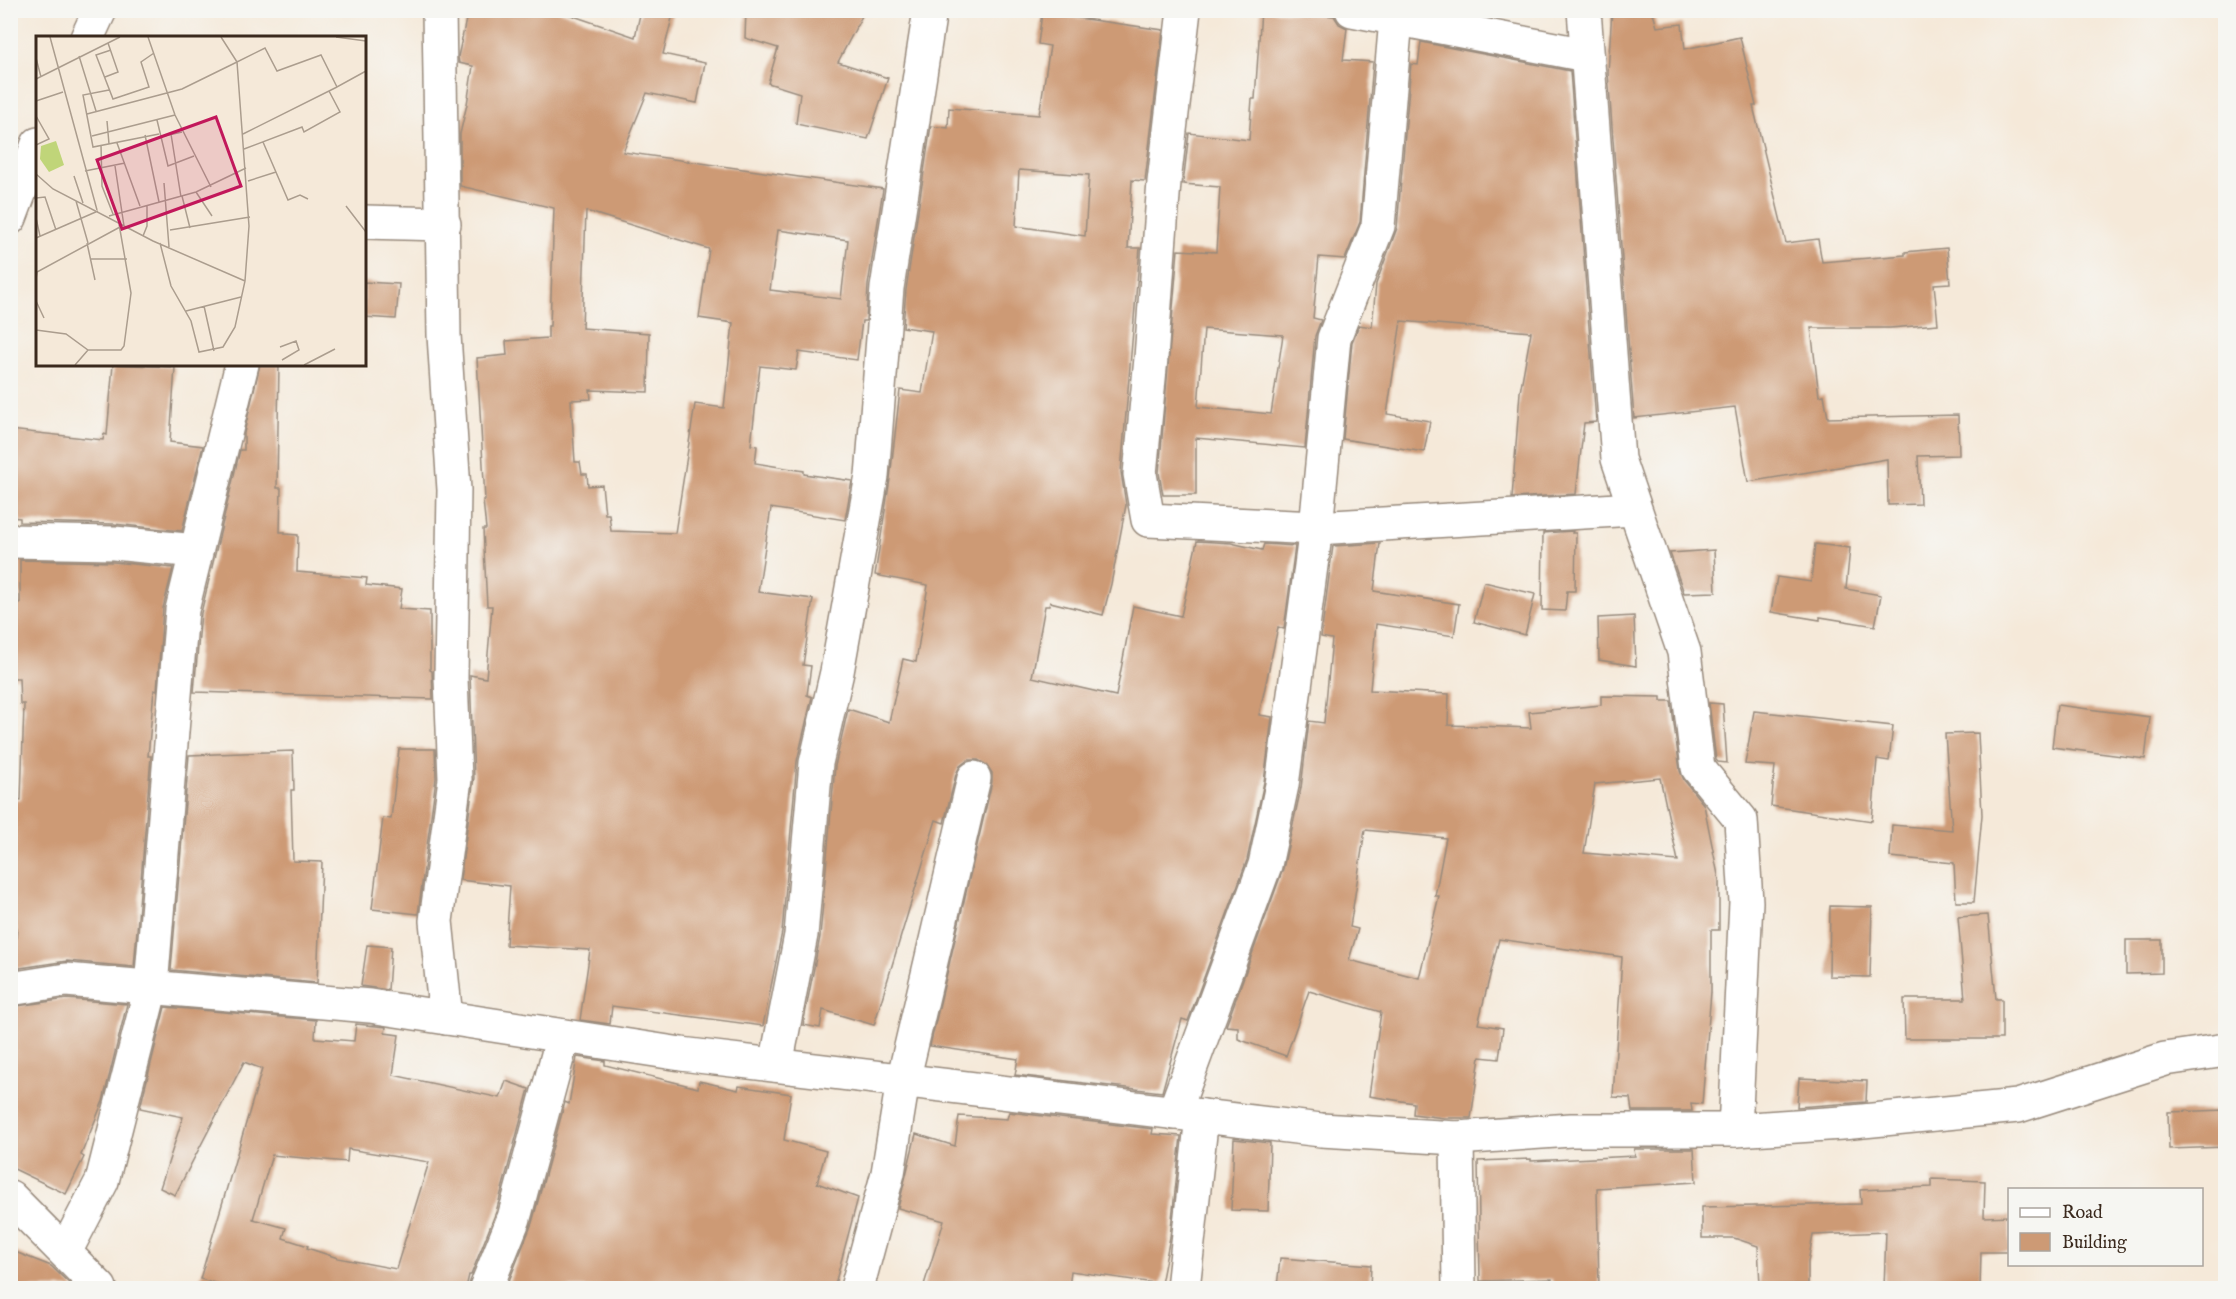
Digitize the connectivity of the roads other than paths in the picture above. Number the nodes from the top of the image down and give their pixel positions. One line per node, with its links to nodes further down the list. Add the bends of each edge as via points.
1 (100, 10): 8 (street)
2 (439, 10): 13 (street)
3 (930, 10): 25 (street, via 887,288 872,476 837,672 816,763 801,935)
4 (1184, 10): 16 (street, via 1164,182 1140,474 1148,520)
5 (1352, 10): 7 (street)
6 (1584, 10): 9 (street)
7 (1396, 19): 9 (street); 16 (street, via 1378,226 1334,338)
8 (88, 36)
9 (1586, 55): 15 (street, via 1618,459)
10 (30, 146): 11 (street)
11 (10, 218)
12 (366, 222): 13 (street)
13 (444, 224): 22 (street, via 444,335 454,490 451,678 455,779 436,921)
14 (242, 366): 18 (street)
15 (1634, 509): 16 (street); 28 (street, via 1684,652 1698,768 1741,820 1746,902)
16 (1316, 528): 27 (street, via 1282,785 1265,865)
17 (10, 541): 18 (street, via 114,543)
18 (196, 551): 20 (street, via 182,610)
19 (974, 778): 26 (street)
20 (151, 987): 21 (street, via 66,980); 22 (street, via 370,1006); 31 (street, via 102,1181)
21 (10, 988)
22 (446, 1018): 23 (street)
23 (563, 1036): 25 (street); 33 (street, via 514,1218)
24 (2226, 1050): 28 (street, via 2165,1059 2018,1106)
25 (776, 1065): 26 (street)
26 (903, 1081): 27 (street); 34 (street, via 888,1173)
27 (1188, 1115): 29 (street, via 1321,1130); 35 (street)
28 (1735, 1130): 29 (street, via 1571,1130)
29 (1457, 1138): 36 (street)
30 (10, 1197): 31 (street)
31 (65, 1252): 32 (street)
32 (100, 1288)
33 (486, 1288)
34 (857, 1288)
35 (1183, 1288)
36 (1459, 1288)

